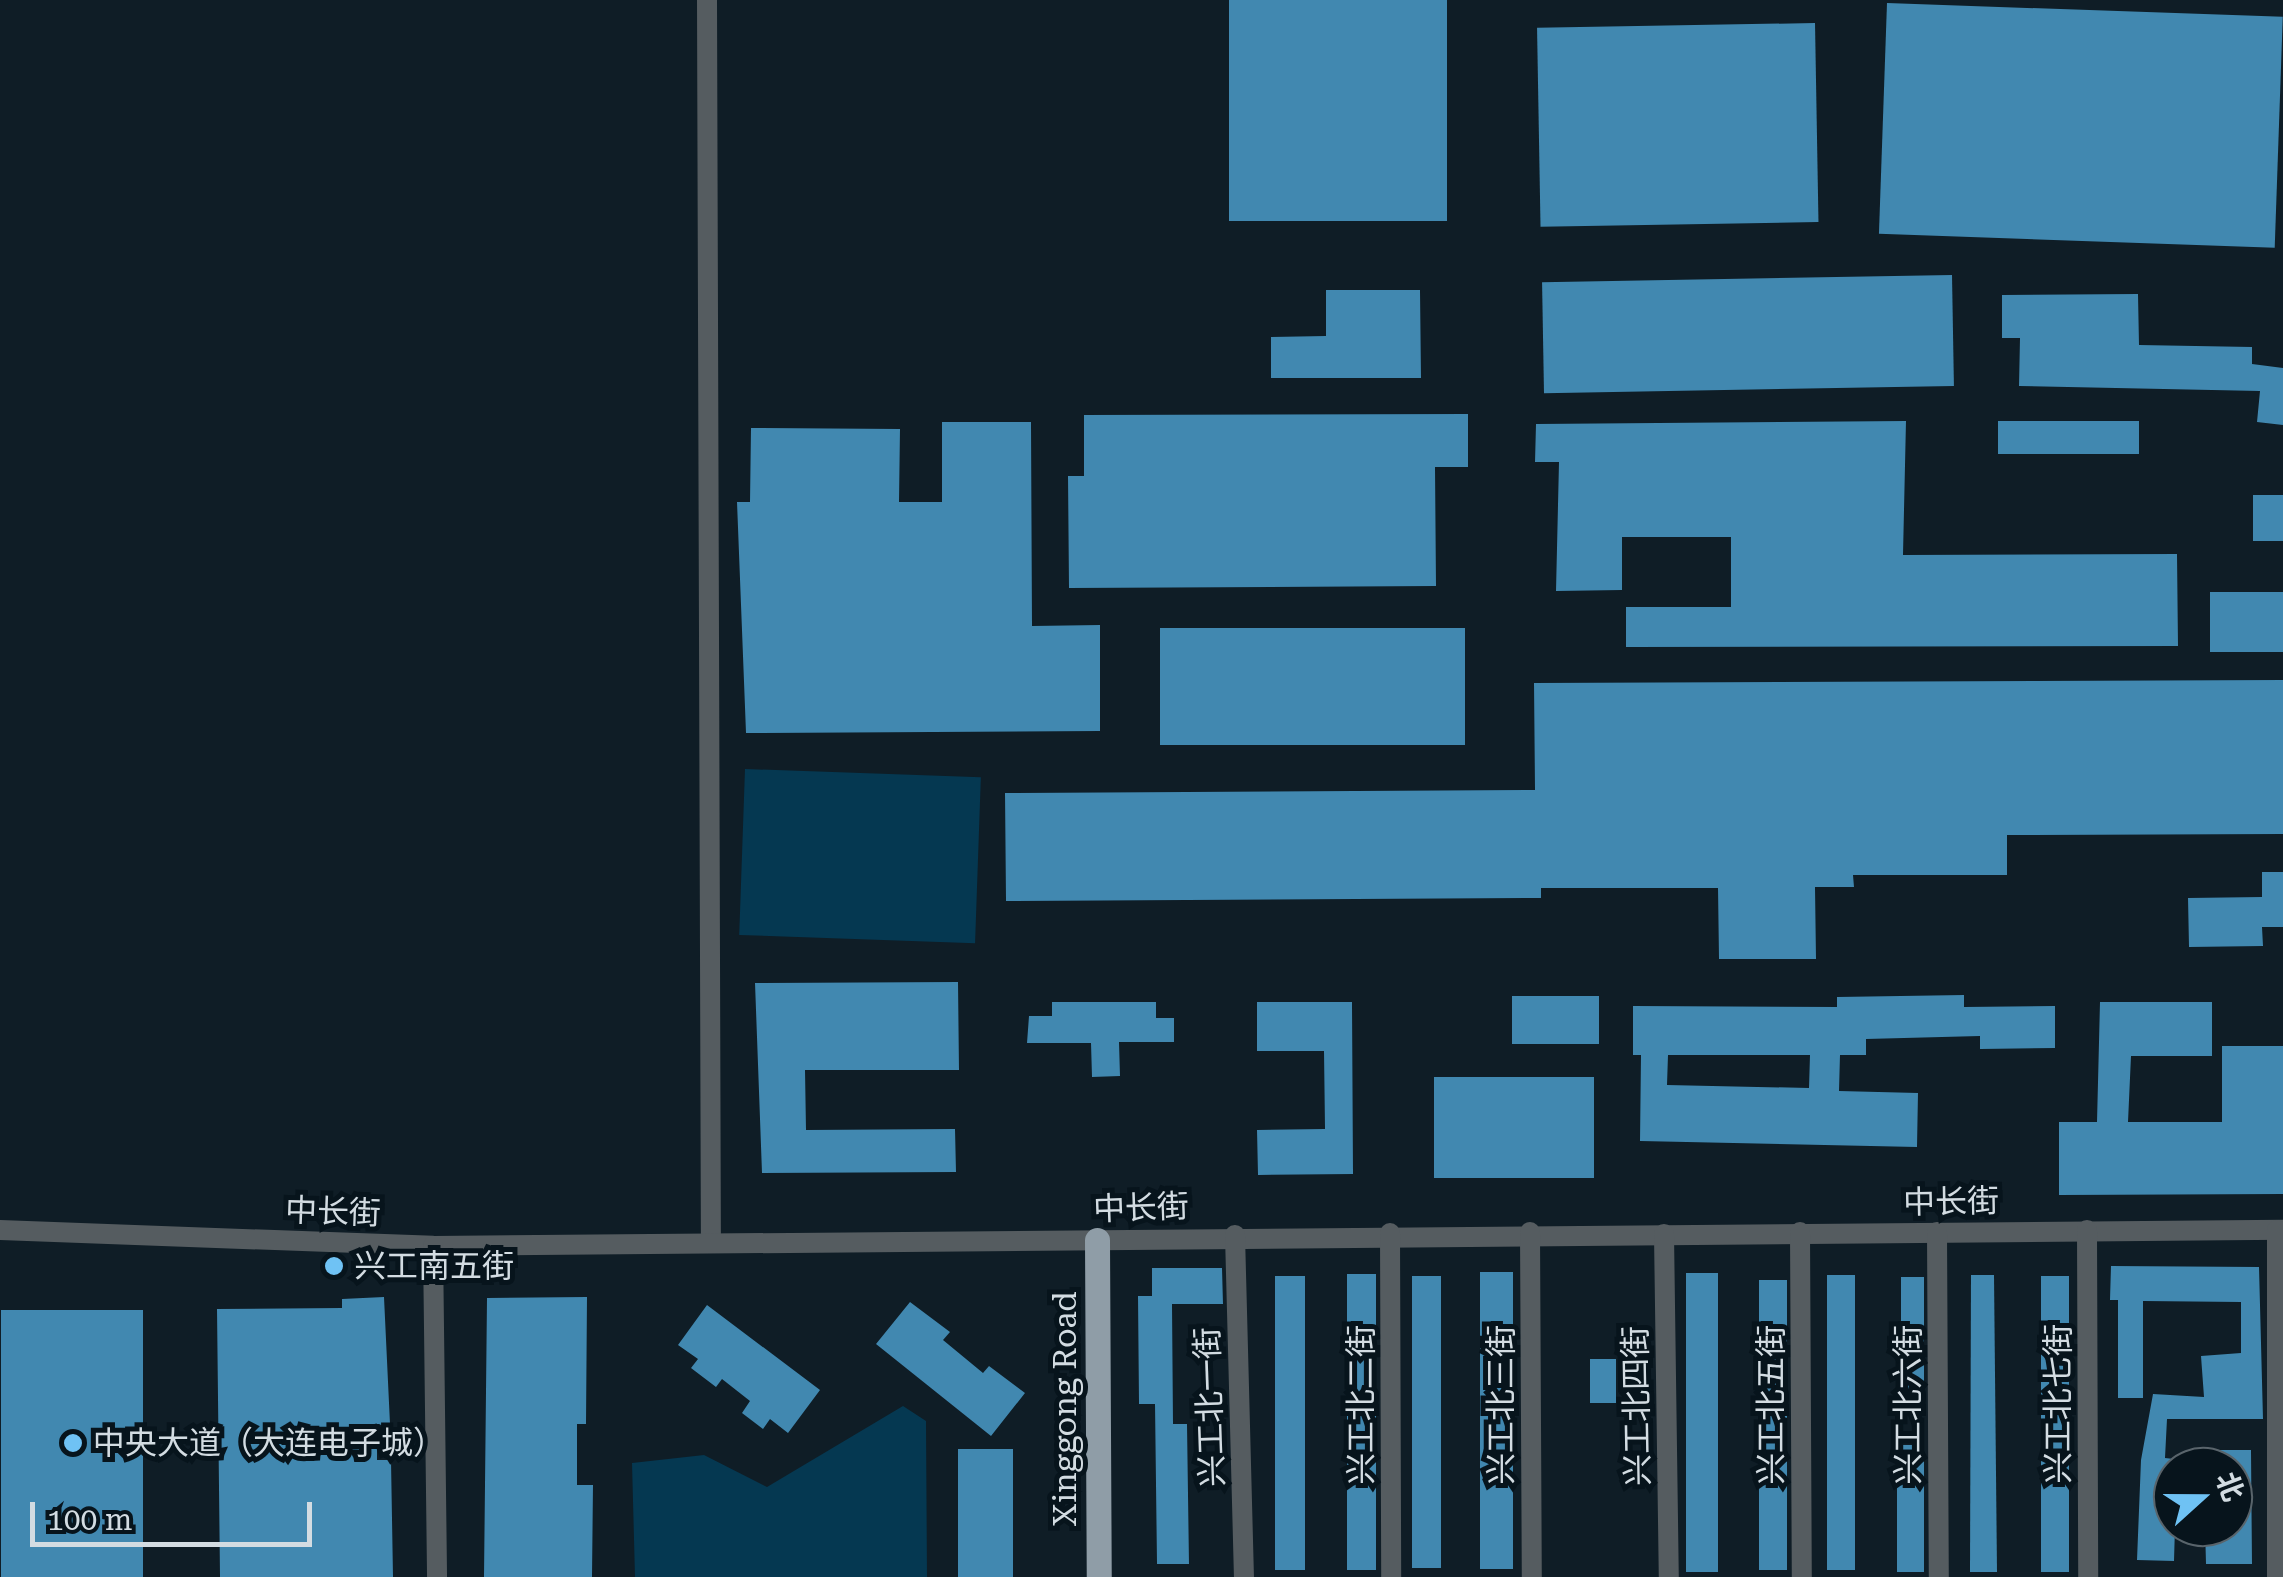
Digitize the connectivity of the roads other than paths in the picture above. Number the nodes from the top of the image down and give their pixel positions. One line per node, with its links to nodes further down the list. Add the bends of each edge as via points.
1 (707, 0): 12 (street)
2 (0, 1230): 13 (street, 中长街)
3 (2087, 1230): 4 (street, 中长街); 7 (street, 中长街); 22 (street, 兴工北七街)
4 (2280, 1230): 23 (street)
5 (1530, 1232): 8 (street, 中长街); 9 (street, 中长街); 18 (street, 兴工北三街)
6 (1800, 1232): 7 (street, 中长街); 9 (street, 中长街); 20 (street, 兴工北五街)
7 (1937, 1232): 21 (street, 兴工北六街)
8 (1390, 1233): 10 (street, 中长街); 17 (street, 兴工北二街)
9 (1664, 1234): 19 (street, 兴工北四街)
10 (1234, 1235): 11 (street, 中长街); 16 (street, 兴工北一街)
11 (1096, 1240): 12 (street, 中长街); 15 (main road, Xinggong Road)
12 (712, 1243): 13 (street, 中长街)
13 (434, 1246): 14 (street)
14 (436, 1577)
15 (1099, 1577)
16 (1244, 1577)
17 (1392, 1577)
18 (1532, 1577)
19 (1670, 1577)
20 (1802, 1577)
21 (1939, 1577)
22 (2088, 1577)
23 (2277, 1577)

